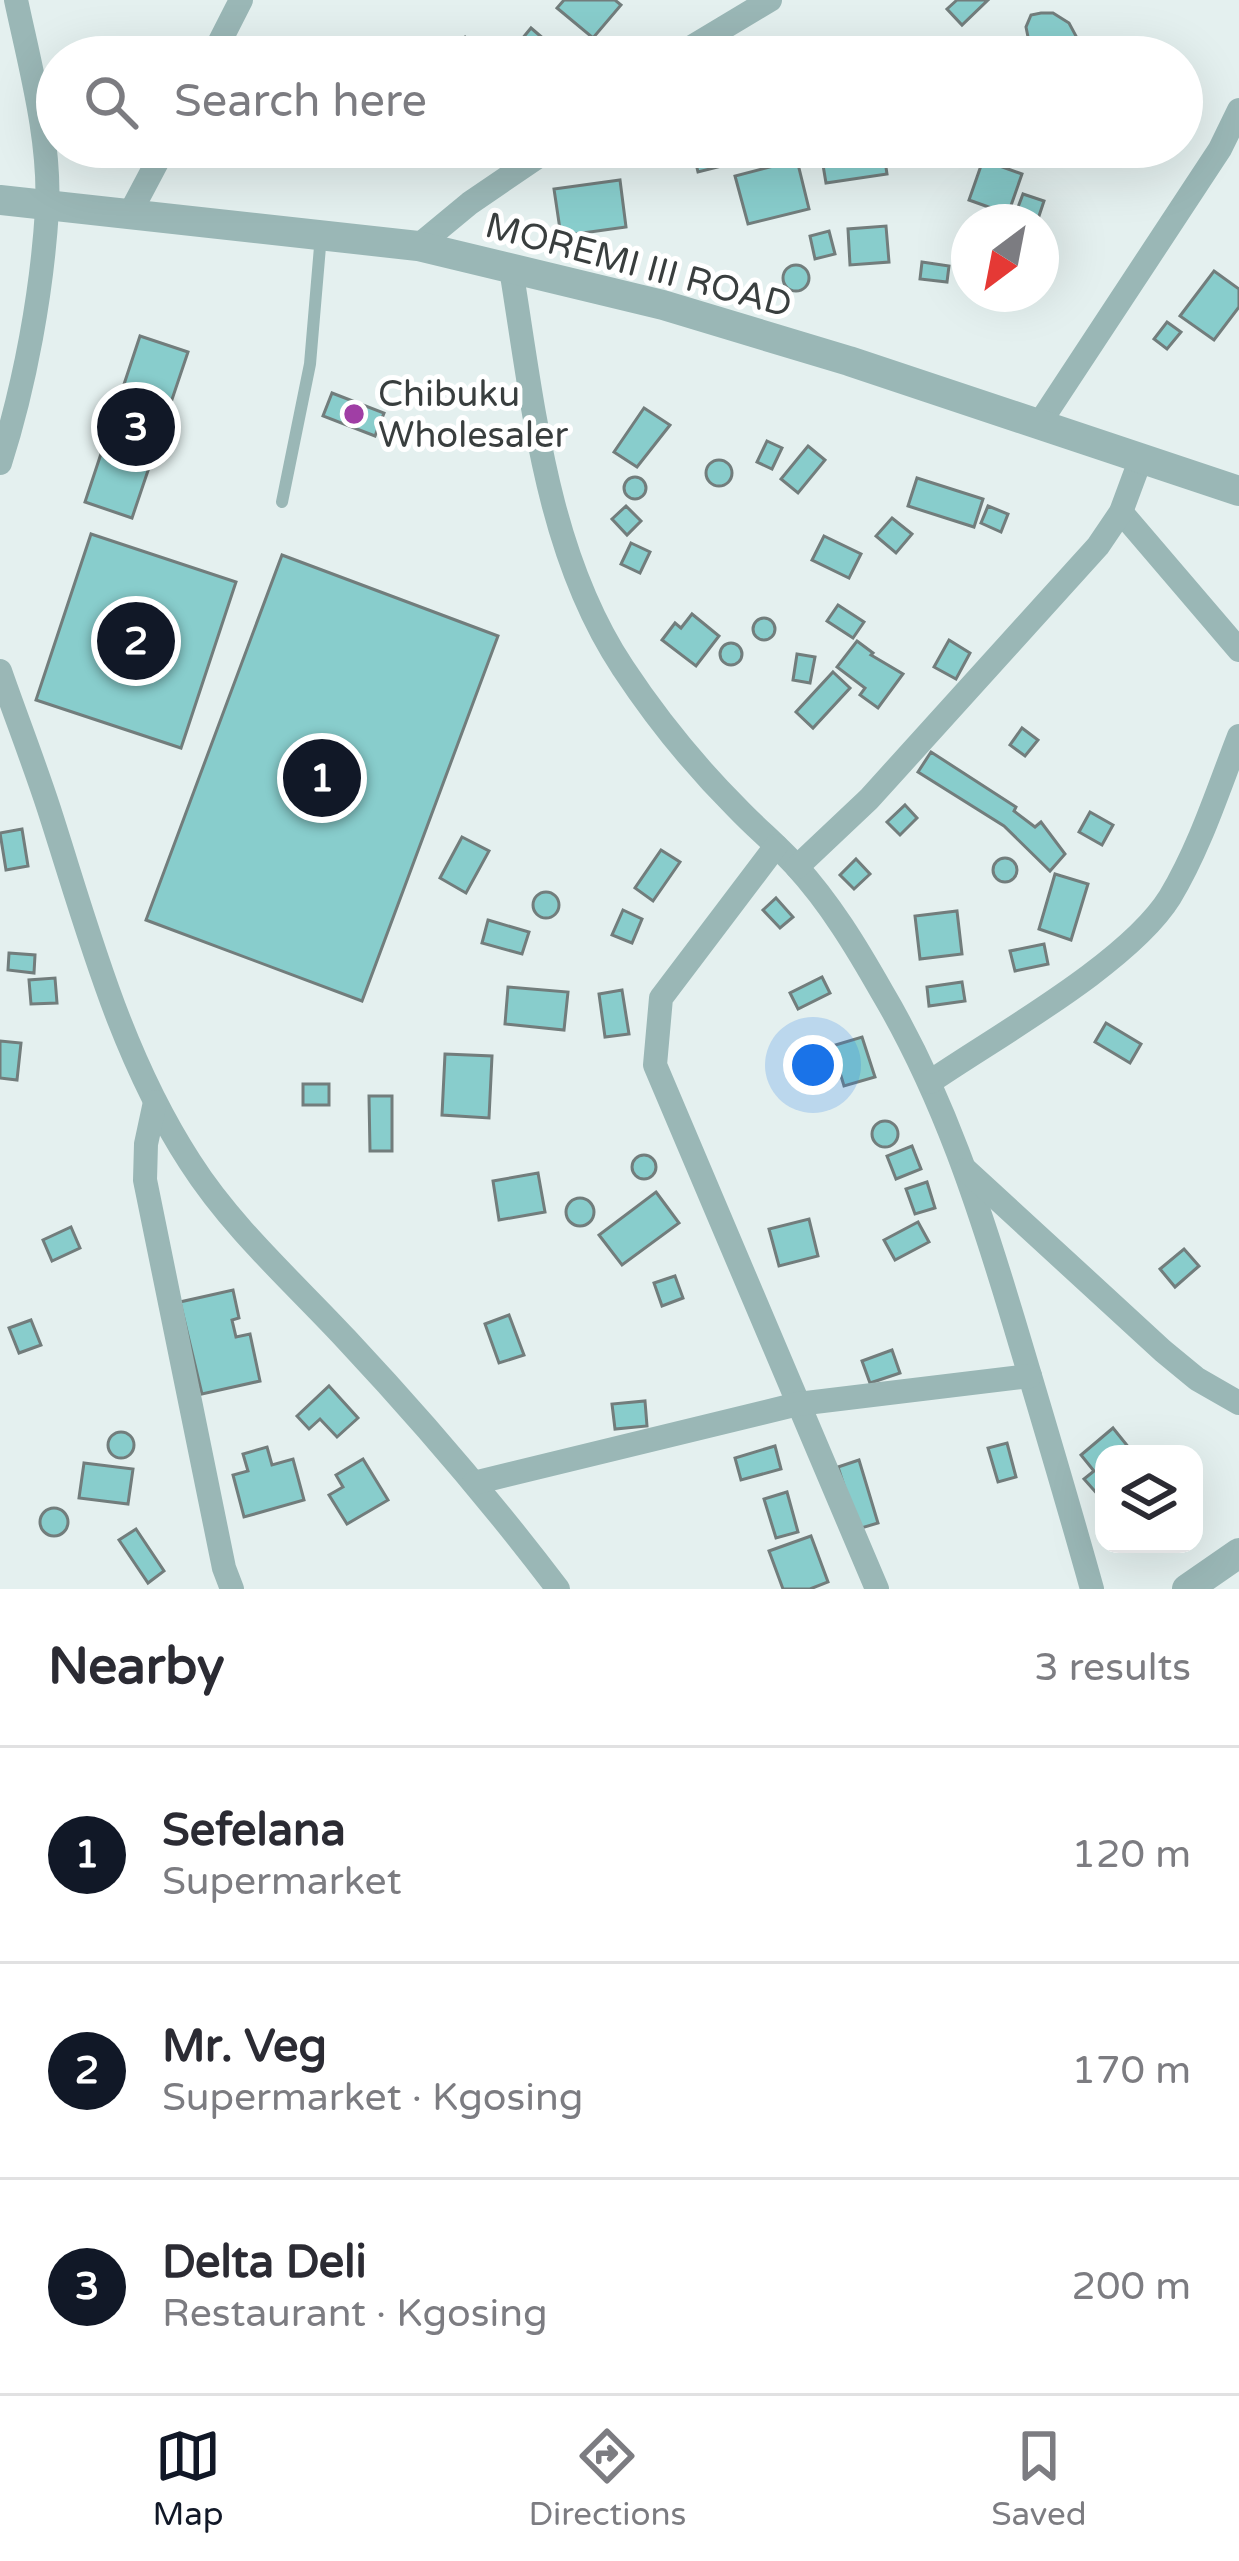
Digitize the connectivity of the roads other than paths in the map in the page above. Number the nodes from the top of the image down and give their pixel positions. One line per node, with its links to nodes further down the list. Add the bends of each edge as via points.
1 (16, 0): 6 (street)
2 (241, 0): 4 (street)
3 (770, 0): 5 (street)
4 (223, 36)
5 (710, 36)
6 (36, 98)
7 (1239, 110): 17 (street)
8 (43, 168): 12 (street)
9 (154, 168): 13 (street)
10 (521, 168): 15 (street)
11 (0, 200): 12 (street, MOREMI III ROAD)
12 (47, 207): 13 (street, MOREMI III ROAD); 19 (street, via 21,397)
13 (129, 215): 14 (street, MOREMI III ROAD)
14 (321, 234): 15 (street, MOREMI III ROAD); 21 (lane, via 310,364)
15 (418, 246): 16 (street, MOREMI III ROAD)
16 (511, 269): 17 (street, MOREMI III ROAD, via 663,305); 26 (street, via 539,440 600,630 675,738)
17 (1039, 424): 18 (street, MOREMI III ROAD)
18 (1142, 458): 20 (street, MOREMI III ROAD); 22 (street)
19 (0, 463)
20 (1239, 491)
21 (282, 502)
22 (1121, 512): 23 (street); 27 (street, via 869,799)
23 (1239, 650)
24 (0, 671): 29 (street, via 99,976)
25 (1239, 736): 28 (street, via 1168,901 1119,954)
26 (776, 847): 27 (street); 33 (street, via 661,998 655,1065)
27 (797, 867): 28 (street, via 884,994)
28 (930, 1082): 30 (street)
29 (155, 1102): 34 (street, via 232,1217); 36 (street, via 145,1180)
30 (964, 1169): 31 (street); 32 (street, via 1163,1351)
31 (1030, 1376): 33 (street); 39 (street)
32 (1239, 1403)
33 (798, 1404): 34 (street); 38 (street)
34 (474, 1483): 37 (street)
35 (1239, 1553): 40 (street)
36 (232, 1589)
37 (558, 1589)
38 (877, 1589)
39 (1092, 1589)
40 (1187, 1589)

